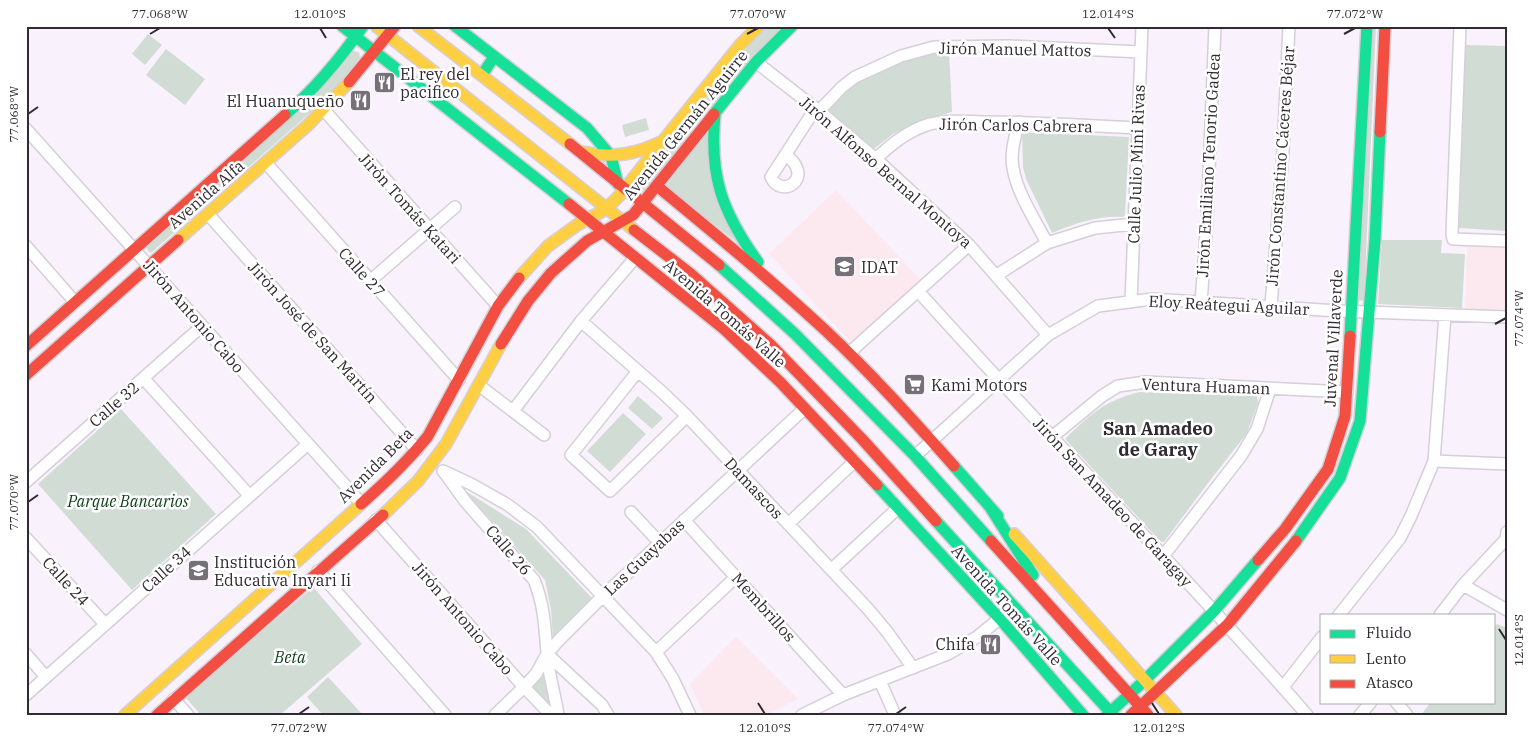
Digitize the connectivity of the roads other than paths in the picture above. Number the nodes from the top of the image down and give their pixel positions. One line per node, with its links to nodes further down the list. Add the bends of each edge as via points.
1 (342, 26): 15 (main road, Avenida Tomás Valle)
2 (363, 26): 15 (main road, Avenida Alfa)
3 (376, 26): 14 (main road, Avenida Tomás Valle)
4 (418, 26): 20 (main road, Avenida Tomás Valle)
5 (455, 26): 18 (main road)
6 (759, 26): 27 (main road, Avenida Germán Aguirre)
7 (792, 26): 19 (main road, Avenida Germán Aguirre)
8 (1142, 26): 16 (street, Calle Julio Mini Rivas)
9 (1215, 26): 57 (street, Jirón Emiliano Tenorio Gadea)
10 (1290, 26): 59 (street, Jirón Constantino Cáceres Béjar)
11 (1367, 26): 60 (main road, Juvenal Villaverde)
12 (1384, 26): 61 (main road, Juvenal Villaverde)
13 (1460, 26): 44 (street, via 1453,239)
14 (392, 31): 17 (main road, Avenida Alfa); 37 (main road, Avenida Tomás Valle)
15 (356, 37): 17 (main road, Avenida Tomás Valle); 48 (main road, Avenida Alfa, via 306,97)
16 (1141, 52): 22 (street, Jirón Manuel Mattos, via 1009,46 934,47 901,56 855,77); 25 (street, Calle Julio Mini Rivas)
17 (375, 53): 21 (main road, Avenida Alfa); 39 (main road, Avenida Tomás Valle)
18 (494, 57): 20 (main road); 30 (main road, via 587,128)
19 (756, 62): 22 (street, Jirón Alfonso Bernal Montoya); 23 (main road, Avenida Germán Aguirre)
20 (482, 75): 28 (main road, Avenida Tomás Valle)
21 (324, 110): 32 (main road, Avenida Alfa); 42 (street, Jirón Tomás Katari)
22 (817, 110): 29 (street, Jirón Manuel Mattos); 31 (street, Jirón Alfonso Bernal Montoya)
23 (715, 114): 33 (main road, Avenida Germán Aguirre); 53 (main road, via 712,140 718,184 731,219)
24 (1019, 122): 25 (street, Jirón Carlos Cabrera); 31 (street, Jirón Carlos Cabrera, via 950,121 928,124 894,142); 45 (street, via 1013,142 1012,167)
25 (1138, 128): 41 (street, Calle Julio Mini Rivas)
26 (26, 129): 48 (street, Jirón Antonio Cabo)
27 (664, 141): 30 (main road, via 638,152); 34 (main road, Avenida Germán Aguirre)
28 (579, 151): 30 (main road); 34 (main road, Avenida Tomás Valle)
29 (786, 155)
30 (611, 156): 34 (main road)
31 (876, 159): 46 (street, Jirón Alfonso Bernal Montoya)
32 (266, 163): 38 (main road, Avenida Alfa); 52 (street, Calle 27)
33 (657, 186): 35 (main road, Avenida Germán Aguirre); 53 (main road)
34 (621, 187): 35 (main road, Avenida Tomás Valle); 37 (main road, Avenida Germán Aguirre)
35 (643, 204): 40 (main road, Avenida Germán Aguirre); 85 (main road, Avenida Tomás Valle, via 757,298)
36 (456, 207): 42 (street)
37 (606, 209): 39 (main road, Avenida Beta); 40 (main road, Avenida Tomás Valle)
38 (208, 214): 50 (main road, Avenida Alfa); 84 (street, Jirón José de San Martín)
39 (588, 219): 43 (main road, Avenida Tomás Valle); 58 (main road, Avenida Beta, via 564,233 543,252)
40 (624, 222): 43 (main road); 110 (main road, Avenida Tomás Valle, via 691,274 771,345 862,439)
41 (1134, 224): 45 (street, via 1095,228); 56 (street, Calle Julio Mini Rivas)
42 (429, 230): 52 (street); 58 (street, Jirón Tomás Katari)
43 (602, 232): 49 (main road, Avenida Tomás Valle); 74 (main road, via 574,252 545,280 510,327)
44 (1507, 242)
45 (1046, 243): 51 (street)
46 (969, 244): 51 (street, Jirón Alfonso Bernal Montoya); 54 (street)
47 (26, 246): 55 (street)
48 (135, 248): 50 (street, Jirón Antonio Cabo); 55 (main road, Avenida Alfa)
49 (635, 258): 64 (street); 77 (main road, Avenida Tomás Valle, via 724,329)
50 (149, 265): 65 (street, Jirón Antonio Cabo); 70 (main road, Avenida Alfa)
51 (997, 276): 66 (street, Jirón Alfonso Bernal Montoya)
52 (370, 281): 72 (street, Calle 27)
53 (773, 282): 68 (main road)
54 (918, 291): 68 (street); 73 (street, Jirón San Amadeo de Garagay)
55 (75, 302): 67 (main road, Avenida Alfa)
56 (1131, 302): 57 (street, Eloy Reátegui Aguilar, via 1152,299); 66 (street, Eloy Reátegui Aguilar, via 1098,306)
57 (1201, 303): 59 (street, Eloy Reátegui Aguilar)
58 (498, 306): 72 (main road, Avenida Beta)
59 (1271, 306): 60 (street, Eloy Reátegui Aguilar)
60 (1351, 311): 61 (street, Eloy Reátegui Aguilar); 76 (main road, Juvenal Villaverde)
61 (1369, 312): 62 (street, Eloy Reátegui Aguilar); 119 (main road, Juvenal Villaverde, via 1360,421 1340,478 1297,540)
62 (1445, 315): 63 (street, Eloy Reátegui Aguilar); 87 (street)
63 (1507, 317)
64 (581, 321): 69 (street, Damascos); 78 (street)
65 (202, 326): 71 (street, Calle 32); 83 (street, Jirón Antonio Cabo)
66 (1048, 335): 73 (street, Eloy Reátegui Aguilar)
67 (26, 346)
68 (850, 353): 82 (main road)
69 (638, 371): 79 (street, Damascos); 79 (street, via 571,455 610,491)
70 (26, 375)
71 (144, 379): 92 (street, Calle 32); 93 (street)
72 (459, 380): 84 (main road, Avenida Beta)
73 (998, 380): 81 (street, Jirón San Amadeo de Garagay); 82 (street, Eloy Reátegui Aguilar)
74 (480, 386): 78 (street); 89 (main road)
75 (1270, 389): 76 (street, Ventura Huaman); 81 (street, Ventura Huaman, via 1146,382 1118,386); 104 (street, via 1257,429 1241,456)
76 (1347, 392): 111 (main road, Juvenal Villaverde, via 1345,416 1328,468 1285,529)
77 (804, 409): 86 (main road, Avenida Tomás Valle); 91 (street, Las Guayabas)
78 (513, 411): 80 (street)
79 (687, 416): 91 (street, Damascos)
80 (544, 435)
81 (1052, 437): 104 (street, Jirón San Amadeo de Garagay)
82 (931, 440): 85 (street, Eloy Reátegui Aguilar); 95 (main road)
83 (308, 444): 93 (street, Calle 34); 94 (street, Jirón Antonio Cabo)
84 (417, 450): 94 (main road, Avenida Beta)
85 (915, 456): 116 (main road, Avenida Tomás Valle)
86 (855, 461): 96 (main road, Avenida Tomás Valle); 100 (street)
87 (1434, 461): 88 (street); 113 (street, via 1400,538)
88 (1507, 464)
89 (431, 465): 90 (street, Calle 26); 98 (main road)
90 (443, 471): 109 (street, via 524,516); 124 (street, Calle 26, via 534,580 544,610)
91 (738, 471): 99 (street, Las Guayabas); 100 (street, Damascos)
92 (26, 482)
93 (249, 495): 117 (street, Calle 34)
94 (362, 503): 118 (main road, Avenida Beta)
95 (990, 507): 116 (main road); 128 (main road)
96 (898, 508): 105 (street); 115 (main road, Avenida Tomás Valle)
97 (631, 512): 103 (street)
98 (376, 520): 106 (main road); 130 (street, Jirón Antonio Cabo)
99 (684, 520): 103 (street, Las Guayabas); 107 (street, Membrillos)
100 (788, 524): 105 (street, Damascos)
101 (1506, 536): 108 (street)
102 (26, 538): 117 (street, Calle 24)
103 (660, 543): 109 (street, Las Guayabas)
104 (1164, 555): 111 (street, Jirón San Amadeo de Garagay)
105 (832, 570): 125 (street, Damascos, via 888,633)
106 (318, 571): 121 (main road); 143 (street)
107 (736, 577): 122 (street); 132 (street, Membrillos)
108 (1463, 585): 112 (street); 114 (street)
109 (603, 596): 122 (street); 124 (street, Las Guayabas)
110 (1014, 607): 115 (street); 139 (main road, Avenida Tomás Valle)
111 (1215, 610): 119 (street, Jirón San Amadeo de Garagay); 128 (main road, Juvenal Villaverde)
112 (1507, 610)
113 (1340, 614)
114 (1441, 614)
115 (1000, 620): 125 (street, via 964,646); 151 (main road, Avenida Tomás Valle)
116 (1062, 621): 133 (main road, Avenida Tomás Valle)
117 (105, 624): 126 (street, Calle 34)
118 (227, 624): 121 (main road); 140 (main road, Avenida Beta)
119 (1228, 624): 129 (street, Jirón San Amadeo de Garagay); 131 (main road, Juvenal Villaverde)
120 (1320, 639): 129 (street)
121 (241, 640): 135 (main road)
122 (656, 652): 148 (street)
123 (26, 654): 126 (street)
124 (547, 654): 130 (street, Las Guayabas); 146 (street, Calle 26); 147 (street, via 602,705)
125 (913, 668): 127 (street)
126 (46, 677): 134 (street, Calle 34)
127 (880, 681): 132 (street); 150 (street)
128 (1144, 681): 131 (main road); 133 (main road, Juvenal Villaverde)
129 (1282, 686): 154 (street, Jirón San Amadeo de Garagay)
130 (524, 687): 144 (street, Las Guayabas); 145 (street, Jirón Antonio Cabo)
131 (1155, 692): 138 (main road, Juvenal Villaverde); 153 (main road)
132 (844, 695): 149 (street)
133 (1129, 695): 138 (main road, Avenida Tomás Valle); 139 (main road, Juvenal Villaverde)
134 (26, 696)
135 (174, 699): 141 (main road); 142 (street)
136 (1369, 704): 155 (street)
137 (1398, 704): 156 (street)
138 (1144, 710): 152 (main road, Juvenal Villaverde)
139 (1110, 714)
140 (126, 715)
141 (157, 715)
142 (188, 715)
143 (445, 715)
144 (495, 715)
145 (551, 715)
146 (558, 715)
147 (608, 715)
148 (690, 715)
149 (802, 715)
150 (895, 715)
151 (1083, 715)
152 (1130, 715)
153 (1176, 715)
154 (1307, 715)
155 (1360, 715)
156 (1407, 715)

